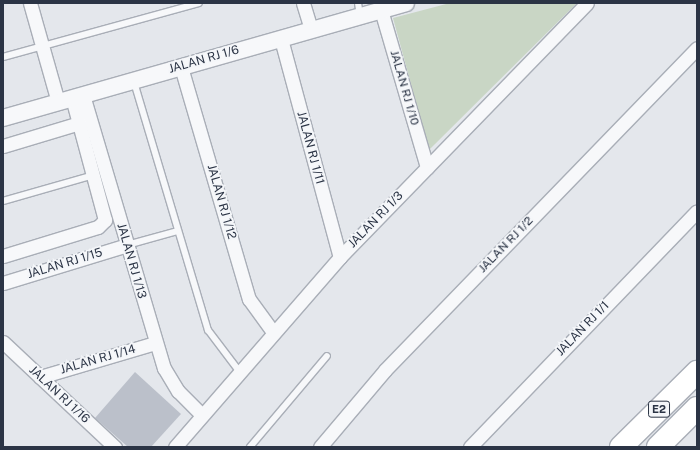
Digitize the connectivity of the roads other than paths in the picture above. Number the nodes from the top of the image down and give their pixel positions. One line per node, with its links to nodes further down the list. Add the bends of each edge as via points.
1 (30, 3): 10 (street)
2 (199, 3): 10 (lane)
3 (303, 3): 8 (street)
4 (406, 3): 7 (street, JALAN RJ 1/6)
5 (587, 3): 19 (street, JALAN RJ 1/3)
6 (359, 9): 7 (street, JALAN RJ 1/6); 8 (street, JALAN RJ 1/6)
7 (382, 10): 19 (street, JALAN RJ 1/10)
8 (311, 30): 9 (street, JALAN RJ 1/6)
9 (281, 39): 13 (street, JALAN RJ 1/6); 26 (street, JALAN RJ 1/11)
10 (41, 47): 12 (lane); 15 (street)
11 (697, 48): 40 (street, JALAN RJ 1/2, via 385,370)
12 (3, 57)
13 (181, 67): 14 (street, JALAN RJ 1/6); 28 (street, JALAN RJ 1/12, via 249,299)
14 (134, 80): 15 (street, JALAN RJ 1/6); 23 (lane)
15 (71, 99): 16 (street, JALAN RJ 1/6); 17 (street); 24 (street, JALAN RJ 1/13)
16 (3, 118)
17 (78, 123): 18 (street); 20 (street)
18 (3, 146)
19 (427, 167): 26 (street, JALAN RJ 1/3)
20 (94, 175): 21 (lane); 25 (street, via 106,217 102,225)
21 (3, 201)
22 (697, 211): 41 (street, JALAN RJ 1/1)
23 (177, 231): 24 (lane); 32 (lane, via 208,330)
24 (126, 246): 27 (street, JALAN RJ 1/15); 30 (street, JALAN RJ 1/13)
25 (3, 256)
26 (340, 257): 28 (street, JALAN RJ 1/3)
27 (3, 284)
28 (273, 332): 32 (street, JALAN RJ 1/3)
29 (3, 342): 34 (street, JALAN RJ 1/16)
30 (155, 343): 34 (street, JALAN RJ 1/14); 36 (street, JALAN RJ 1/13, via 164,368 178,391)
31 (327, 356): 39 (lane)
32 (238, 371): 36 (street, JALAN RJ 1/3)
33 (697, 372): 42 (highway, E2)
34 (40, 377): 37 (street, JALAN RJ 1/16)
35 (697, 408): 43 (highway, E2)
36 (202, 415): 38 (street, JALAN RJ 1/3)
37 (115, 447)
38 (175, 447)
39 (250, 447)
40 (320, 447)
41 (470, 447)
42 (621, 447)
43 (658, 447)

